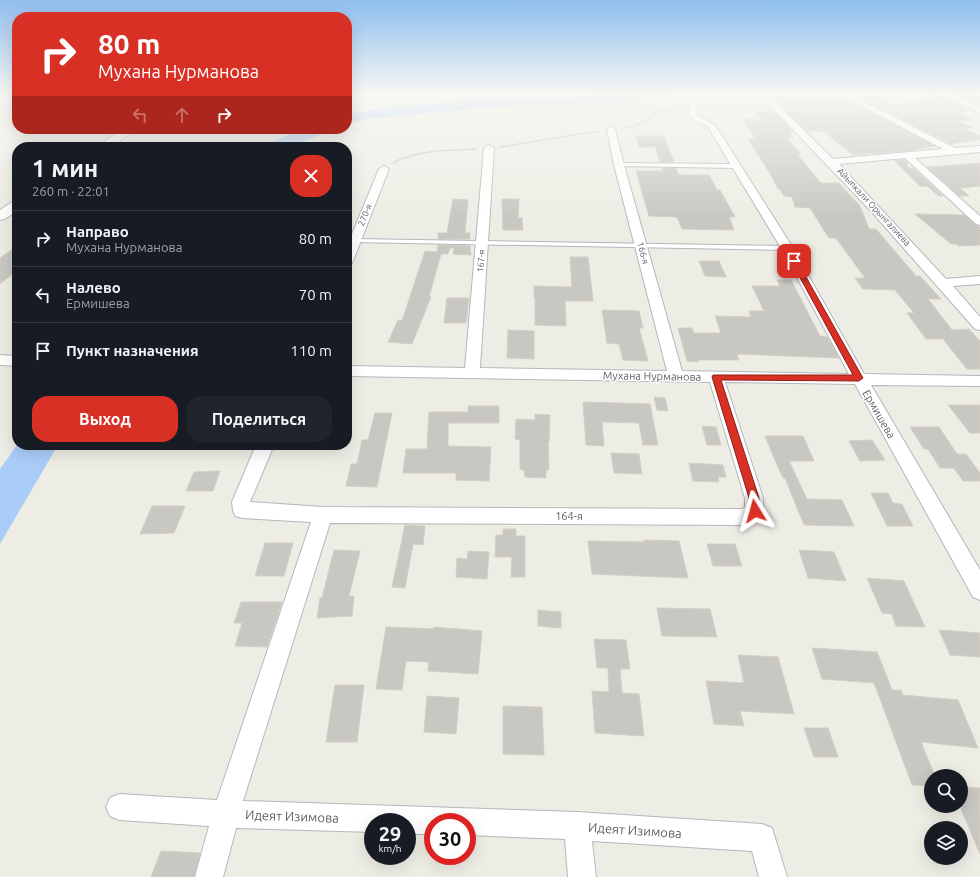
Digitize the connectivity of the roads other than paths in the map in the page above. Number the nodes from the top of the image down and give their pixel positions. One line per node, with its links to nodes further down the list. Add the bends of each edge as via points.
1 (121, 135): 6 (street)
2 (612, 135): 12 (street, 166-я)
3 (717, 135): 13 (street, Ермишева)
4 (805, 135): 11 (street, Айыпкали Орынгалиева)
5 (921, 135): 9 (street)
6 (110, 142)
7 (489, 148): 19 (street, 167-я)
8 (980, 149): 9 (street)
9 (953, 152): 10 (street)
10 (908, 156): 11 (street); 17 (street)
11 (832, 162): 24 (street, Айыпкали Орынгалиева)
12 (619, 165): 13 (lane); 20 (street, 166-я)
13 (736, 166): 21 (street, Ермишева)
14 (384, 169): 18 (street, 270-я)
15 (12, 208): 16 (street)
16 (0, 216)
17 (980, 222)
18 (355, 242): 19 (lane); 22 (street, 270-я)
19 (482, 244): 20 (lane); 29 (street, 167-я)
20 (641, 246): 21 (lane); 30 (street, 166-я)
21 (787, 248): 32 (street, Ермишева)
22 (352, 249)
23 (980, 280): 24 (street)
24 (944, 283): 25 (street, Айыпкали Орынгалиева)
25 (980, 326)
26 (0, 360): 27 (street)
27 (12, 361)
28 (352, 371): 29 (street, Мухана Нурманова)
29 (472, 374): 30 (street, Мухана Нурманова)
30 (676, 376): 31 (street, Мухана Нурманова)
31 (716, 377): 32 (street, Мухана Нурманова); 35 (street, 164-я, via 754,498 755,511 744,517)
32 (859, 378): 33 (street, Мухана Нурманова); 36 (street, Ермишева)
33 (980, 381)
34 (263, 450): 35 (street, 164-я, via 241,502 242,510)
35 (323, 515): 38 (street)
36 (980, 590)
37 (119, 807): 38 (street, Идеят Изимова)
38 (226, 814): 39 (street, Идеят Изимова); 42 (street)
39 (424, 821)
40 (476, 822): 41 (street, Идеят Изимова)
41 (577, 826): 43 (street); 44 (street, Идеят Изимова, via 762,838)
42 (209, 877)
43 (582, 877)
44 (773, 877)

